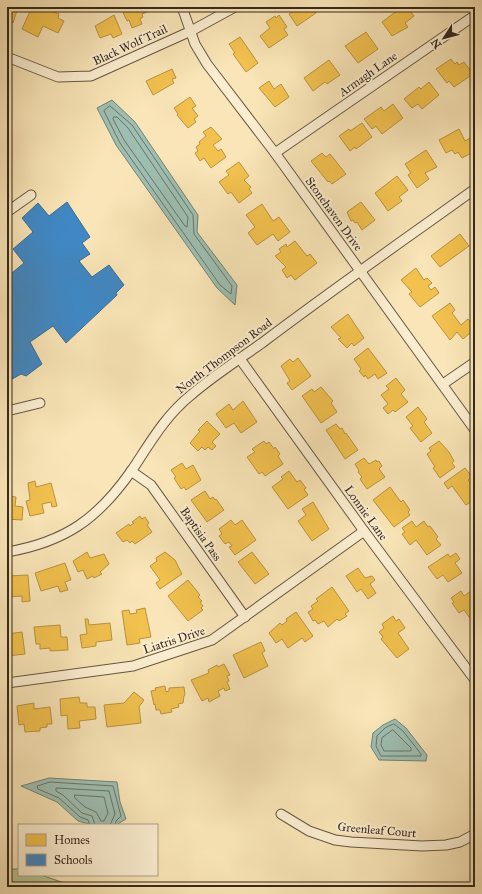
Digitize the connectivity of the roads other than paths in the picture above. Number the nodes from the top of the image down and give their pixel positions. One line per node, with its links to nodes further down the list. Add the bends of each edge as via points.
1 (182, 7): 4 (street, Stonehaven Drive)
2 (235, 7): 4 (street, Black Wolf Trail)
3 (475, 18): 6 (street, Armagh Lane, via 471,18)
4 (190, 31): 5 (street, Black Wolf Trail, via 91,76 58,77); 6 (street, Stonehaven Drive, via 207,64)
5 (7, 57)
6 (275, 153): 10 (street, Stonehaven Drive)
7 (475, 189): 10 (street, North Thompson Road)
8 (31, 195): 9 (street)
9 (7, 212)
10 (360, 271): 11 (street, North Thompson Road); 13 (street, Stonehaven Drive)
11 (240, 359): 17 (street, North Thompson Road, via 193,393 168,416); 18 (street, Lonnie Lane)
12 (475, 362): 13 (street)
13 (443, 384): 16 (street, Stonehaven Drive)
14 (40, 403): 15 (street)
15 (7, 411)
16 (475, 430)
17 (131, 471): 19 (street, North Thompson Road, via 97,512 81,525 55,539); 20 (street, Baptisia Pass, via 151,485)
18 (364, 531): 20 (street, Liatris Drive); 21 (street, Lonnie Lane)
19 (7, 552)
20 (245, 617): 22 (street, Liatris Drive, via 212,640 133,666)
21 (474, 676)
22 (7, 683)
23 (281, 814): 24 (street, Greenleaf Court, via 309,831 351,842 446,845 460,842)
24 (475, 834)

